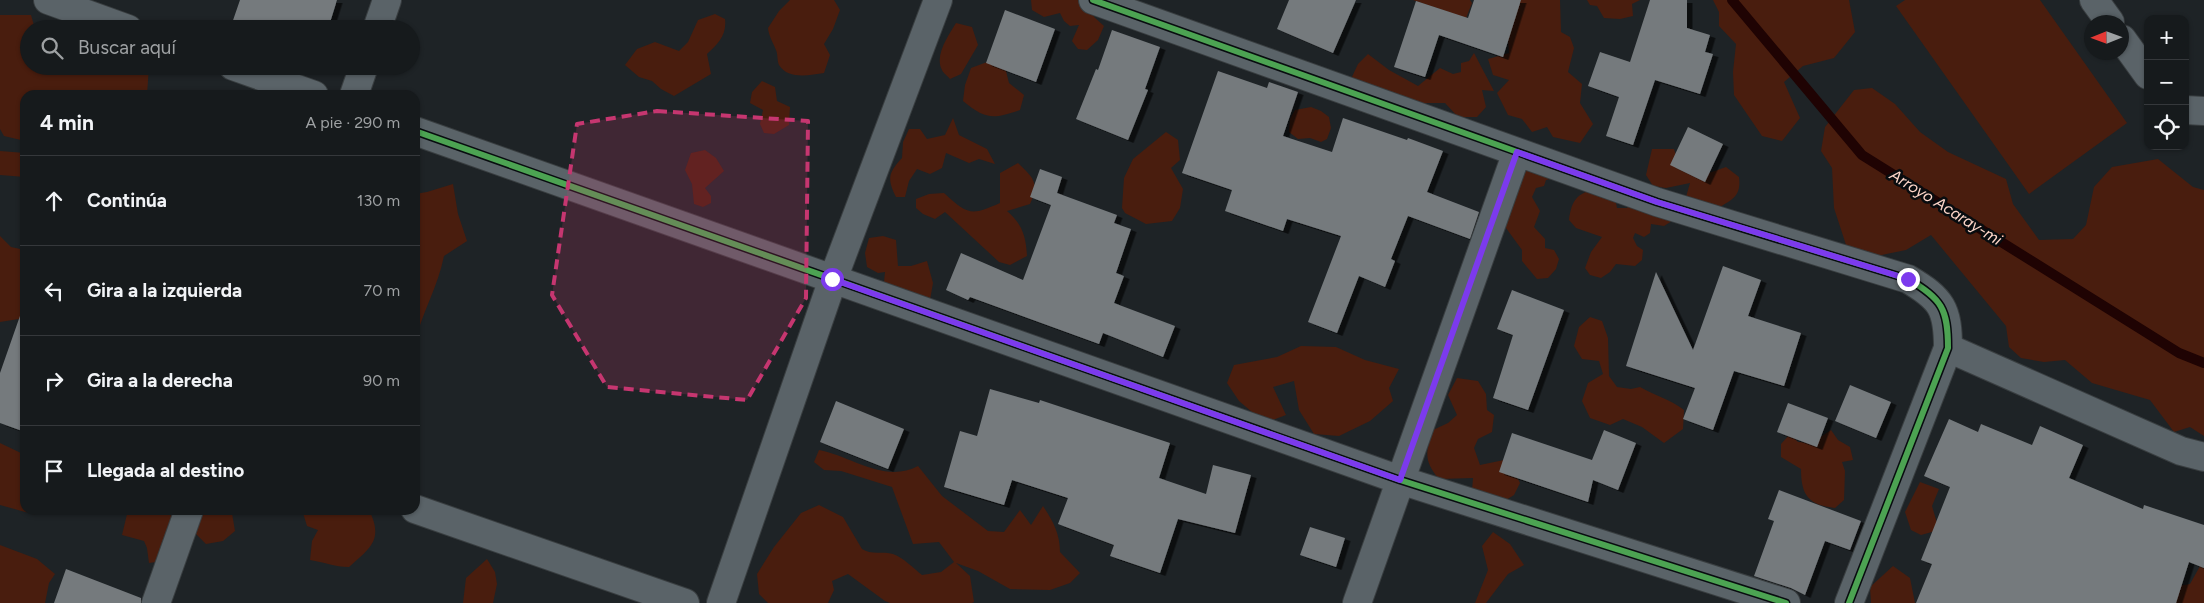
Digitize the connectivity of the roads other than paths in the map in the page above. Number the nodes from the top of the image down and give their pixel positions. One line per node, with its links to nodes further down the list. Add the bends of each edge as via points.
1 (48, 0): 7 (street)
2 (387, 0): 8 (street)
3 (938, 0): 19 (street)
4 (1093, 0): 18 (street)
5 (2094, 0): 6 (street)
6 (2105, 15)
7 (103, 20)
8 (380, 20)
9 (2129, 49): 10 (street)
10 (2144, 69)
11 (258, 75): 13 (street)
12 (361, 75): 14 (street)
13 (300, 90)
14 (356, 90)
15 (2189, 110): 16 (street)
16 (2204, 111)
17 (420, 133): 19 (street)
18 (1517, 152): 20 (street, via 1657,202 1908,279 1927,290 1942,306 1948,324); 22 (street)
19 (832, 279): 22 (street); 27 (street)
20 (1948, 348): 21 (street, via 2181,451); 30 (street)
21 (2204, 457)
22 (1400, 480): 28 (street); 29 (street)
23 (420, 511): 26 (street)
24 (187, 515): 25 (street)
25 (156, 603)
26 (685, 603)
27 (721, 603)
28 (1357, 603)
29 (1786, 603)
30 (1849, 603)

